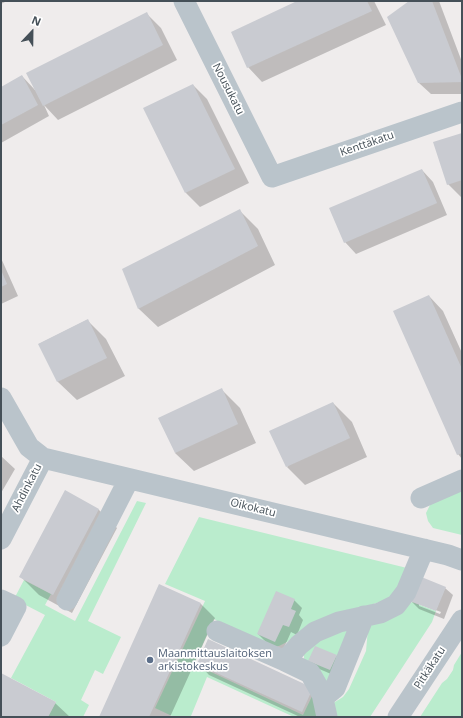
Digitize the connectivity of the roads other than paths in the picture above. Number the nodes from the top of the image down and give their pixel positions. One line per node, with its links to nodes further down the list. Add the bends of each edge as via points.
1 (184, 1): 3 (street, Nousukatu)
2 (462, 112): 3 (street, Kenttäkatu)
3 (272, 177)
4 (1, 398): 5 (street, via 29,447)
5 (43, 458): 6 (street, Oikokatu); 9 (street, Ahdinkatu)
6 (129, 479): 10 (street, Oikokatu); 13 (street)
7 (462, 480): 8 (street)
8 (421, 498)
9 (1, 539)
10 (424, 549): 11 (street, Oikokatu); 14 (street, via 406,592 396,605 380,613)
11 (462, 560)
12 (1, 600): 17 (street, via 16,607)
13 (67, 600)
14 (364, 616): 18 (street, via 339,622 315,632 298,645); 19 (street)
15 (462, 620): 20 (street, Pitkäkatu)
16 (217, 632): 18 (street)
17 (1, 636)
18 (285, 661): 19 (street, via 310,673 322,694)
19 (325, 708)
20 (398, 717)

